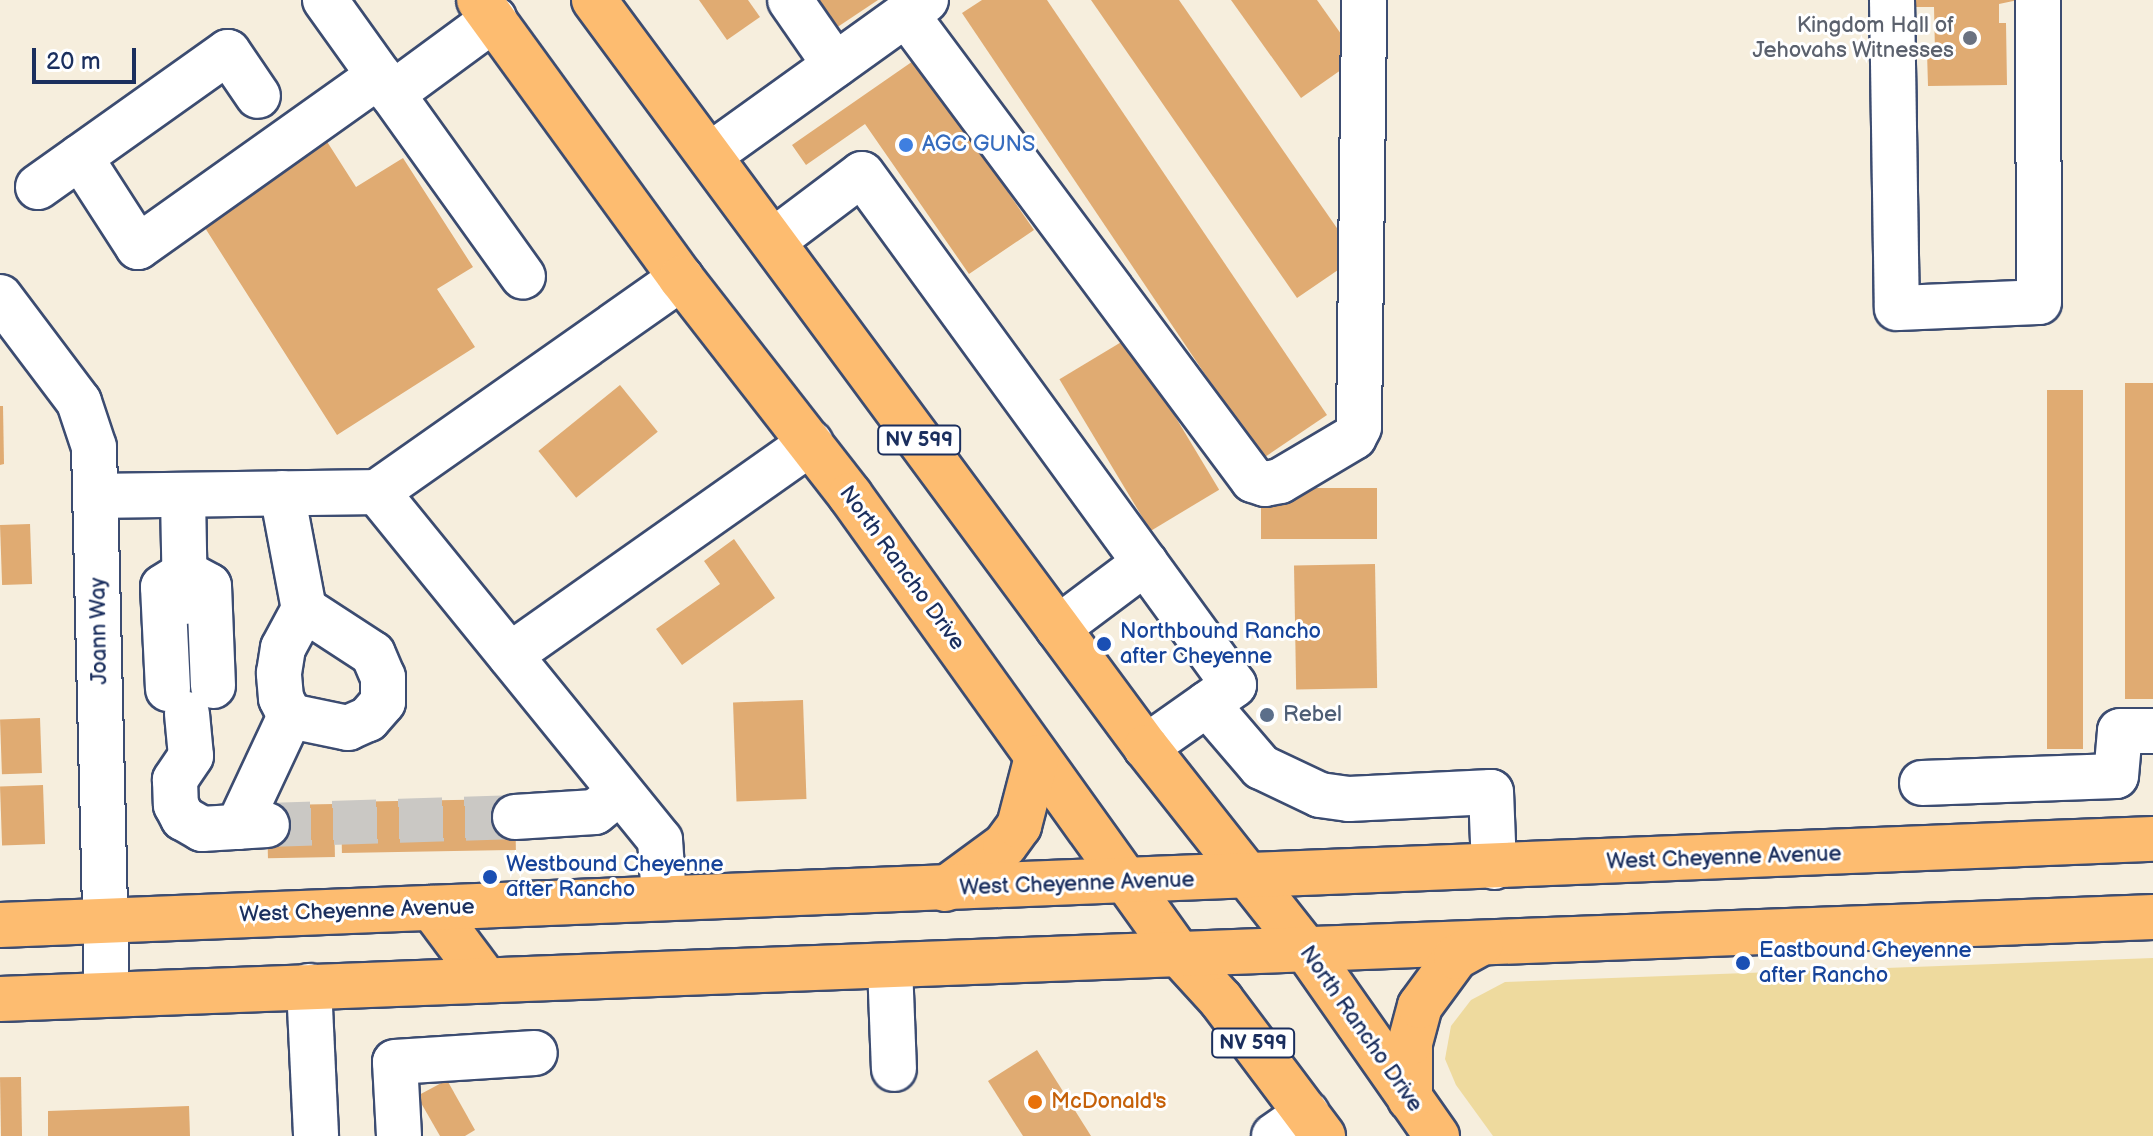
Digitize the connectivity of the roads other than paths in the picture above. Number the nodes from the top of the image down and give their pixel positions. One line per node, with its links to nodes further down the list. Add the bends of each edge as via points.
1 (325, 0): 10 (street)
2 (594, 0): 12 (main road, North Rancho Drive / NV 599)
3 (790, 0): 9 (street)
4 (1364, 0): 7 (street, via 1359,427 1354,437 1280,481 1265,484 1253,480)
5 (1892, 0): 6 (street, via 1897,308 2039,302)
6 (2038, 0)
7 (916, 7): 9 (street)
8 (487, 10): 10 (street); 17 (main road, North Rancho Drive / NV 599)
9 (835, 65): 12 (street)
10 (386, 85): 13 (street, via 138,247); 16 (street)
11 (258, 96): 13 (street, via 228,52)
12 (710, 155): 15 (main road, North Rancho Drive / NV 599)
13 (80, 157): 14 (street)
14 (38, 187)
15 (773, 241): 24 (street, via 862,174); 26 (main road, North Rancho Drive / NV 599)
16 (523, 277)
17 (681, 278): 19 (main road, North Rancho Drive / NV 599); 20 (street)
18 (0, 297): 22 (street, Joann Way, via 79,402 94,447)
19 (811, 443): 27 (street); 32 (main road, North Rancho Drive / NV 599)
20 (377, 492): 21 (street); 27 (street)
21 (282, 493): 23 (street); 25 (street)
22 (96, 496): 23 (street); 44 (street, Joann Way)
23 (183, 497): 29 (street, via 185,573 163,587 190,709 175,780 176,805 183,818 202,829 253,826)
24 (1145, 563): 26 (street); 28 (street, via 1234,685)
25 (304, 609): 29 (street, via 283,648 279,673 281,698); 29 (street, via 373,654 383,677 383,702 368,719 348,728)
26 (1058, 628): 31 (main road, North Rancho Drive / NV 599)
27 (510, 655): 34 (street)
28 (1207, 704): 31 (street); 37 (street, via 1261,767 1320,795 1349,799 1491,792)
29 (290, 716)
30 (2153, 731): 33 (street, via 2120,731 2116,776)
31 (1146, 747): 38 (main road, North Rancho Drive / NV 599)
32 (1037, 757): 39 (main road, North Rancho Drive / NV 599); 40 (main road, via 1019,826 1005,845)
33 (1922, 783)
34 (620, 792): 35 (street, via 595,812); 41 (street, via 660,840)
35 (515, 817)
36 (2153, 839): 37 (main road, West Cheyenne Avenue)
37 (1494, 867): 38 (main road, West Cheyenne Avenue)
38 (1249, 876): 39 (main road, West Cheyenne Avenue); 47 (main road, North Rancho Drive / NV 599)
39 (1126, 884): 40 (main road, West Cheyenne Avenue); 48 (main road, North Rancho Drive / NV 599)
40 (945, 889): 41 (main road, West Cheyenne Avenue)
41 (664, 897): 42 (main road, West Cheyenne Avenue)
42 (432, 908): 44 (main road, West Cheyenne Avenue); 50 (main road)
43 (2153, 917): 46 (main road)
44 (106, 921): 45 (main road, West Cheyenne Avenue); 52 (street, Joann Way)
45 (0, 925)
46 (1481, 943): 47 (main road); 56 (main road, via 1456,957 1420,1006 1410,1043)
47 (1308, 952): 48 (main road); 56 (main road, North Rancho Drive / NV 599)
48 (1178, 953): 49 (main road); 57 (main road, North Rancho Drive / NV 599, via 1221,1000)
49 (890, 966): 50 (main road); 55 (street)
50 (485, 979): 51 (main road)
51 (309, 986): 52 (main road); 58 (street)
52 (107, 994): 53 (main road)
53 (0, 999)
54 (535, 1053): 59 (street, via 395,1062)
55 (894, 1069)
56 (1410, 1099): 60 (main road, North Rancho Drive / NV 599)
57 (1301, 1128)
58 (316, 1136)
59 (399, 1136)
60 (1437, 1136)

